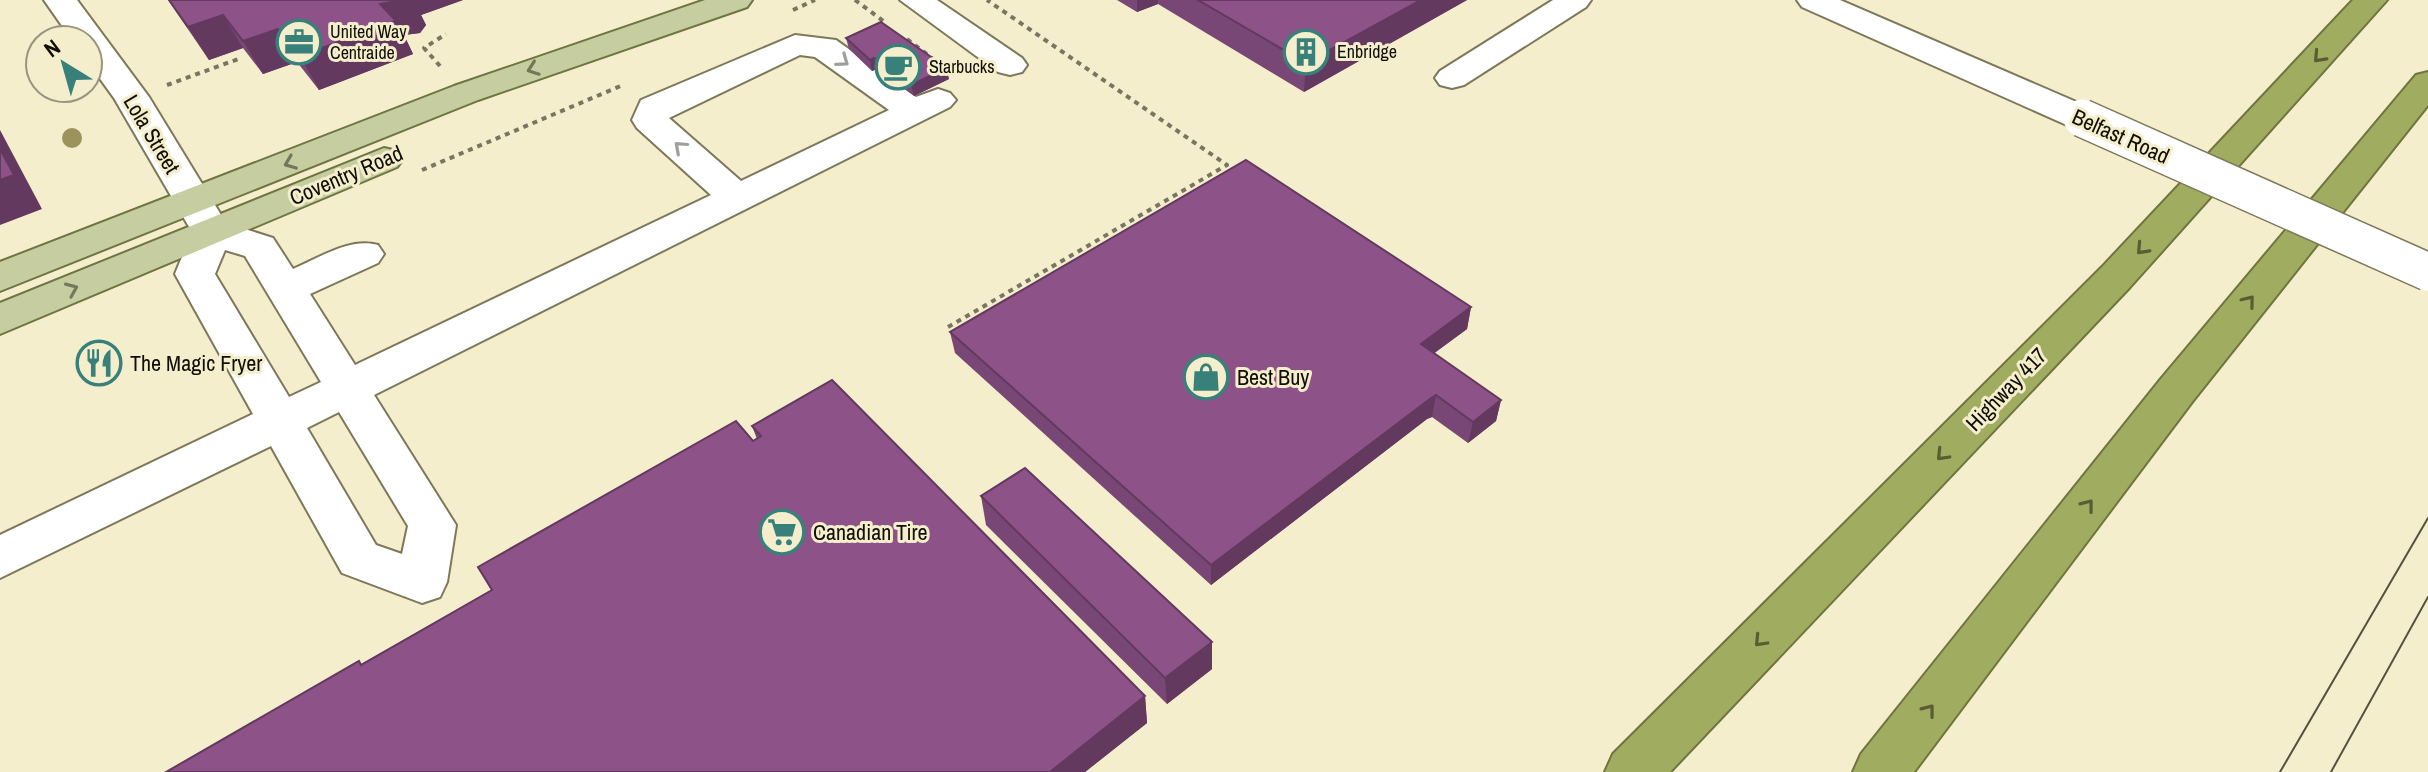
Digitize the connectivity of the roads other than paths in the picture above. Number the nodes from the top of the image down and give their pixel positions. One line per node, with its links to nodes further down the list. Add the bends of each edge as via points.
1 (60, 0): 11 (street, Lola Street, via 131,97)
2 (736, 0): 11 (main road, Coventry Road, via 687,20 570,84)
3 (916, 0): 7 (street)
4 (1575, 0): 8 (street)
5 (1813, 0): 13 (street, Belfast Road, bridge)
6 (2371, 0): 20 (highway, Highway 417, one-way to 20, via 2116,277)
7 (1010, 65)
8 (1452, 78)
9 (2428, 82): 21 (highway, one-way to 9, via 2176,391)
10 (738, 199): 10 (street, one-way to 10, via 650,120 654,108 795,45 813,44 932,93); 17 (street)
11 (202, 217): 14 (main road, Coventry Road); 15 (street, via 259,247); 16 (main road, Coventry Road, one-way to 11); 18 (street, via 195,274)
12 (364, 254): 15 (street)
13 (2428, 272)
14 (0, 277)
15 (285, 289): 17 (street)
16 (0, 319)
17 (345, 390): 18 (street); 18 (street, via 432,525 422,582 359,559)
18 (281, 422): 19 (street)
19 (0, 558)
20 (1638, 765)
21 (1881, 772)

